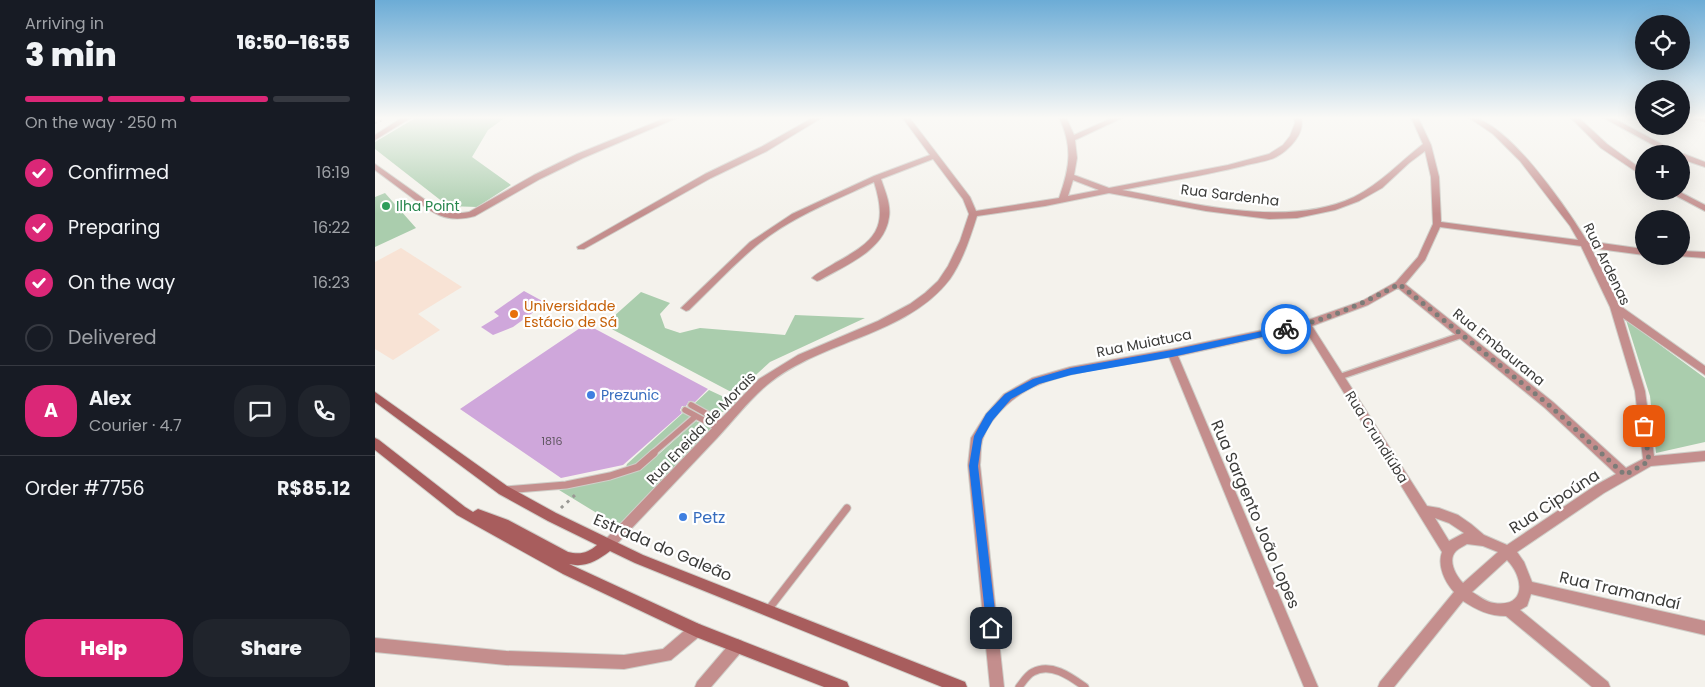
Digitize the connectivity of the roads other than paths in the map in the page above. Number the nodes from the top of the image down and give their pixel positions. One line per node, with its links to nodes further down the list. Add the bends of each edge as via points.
1 (598, 149): 13 (street, via 462,217 445,216 435,211)
2 (764, 149): 24 (street, via 708,176)
3 (930, 149): 10 (street)
4 (1073, 149): 15 (street)
5 (1283, 149): 17 (street, via 1272,156 1229,167)
6 (1422, 149): 17 (street, Rua Sardenha, via 1379,186 1356,199 1297,215 1247,214)
7 (1428, 149): 22 (street, Rua Muiatuca, via 1435,177)
8 (1513, 149): 23 (street, Rua Ardenas)
9 (1608, 149): 14 (street)
10 (935, 156): 16 (street); 21 (street, via 967,199)
11 (1690, 159): 12 (street)
12 (1705, 165)
13 (375, 166)
14 (1635, 168)
15 (1071, 177): 17 (street, Rua Sardenha); 18 (street)
16 (877, 178): 28 (street, via 886,206 882,233 862,250); 31 (street, via 775,228 753,244)
17 (1107, 190): 18 (street)
18 (1063, 199): 21 (street)
19 (1689, 200): 20 (street)
20 (1705, 208)
21 (973, 214): 41 (street, Rua Eneida de Morais, via 954,265 941,283 919,302 897,316 783,368 763,382)
22 (1437, 224): 23 (street); 29 (street, Rua Muiatuca, via 1423,258)
23 (1585, 245): 25 (street); 30 (street, Rua Ardenas)
24 (581, 247)
25 (1635, 251)
26 (1690, 254): 27 (street)
27 (1705, 255)
28 (817, 278)
29 (1399, 284): 32 (street, Rua Muiatuca, via 1365,303); 33 (street, Rua Embaurana)
30 (1615, 307): 35 (street); 44 (street, Rua Ardenas, via 1640,391)
31 (686, 308)
32 (1306, 324): 34 (street, Rua Muiatuca); 36 (street, Rua Crundiúba)
33 (1462, 335): 36 (lane); 45 (street, Rua Embaurana, via 1549,405)
34 (1172, 353): 65 (street, Rua Muiatuca, via 1071,371 1036,381 1008,397 977,438 974,466); 68 (street, Rua Sargento João Lopes)
35 (1705, 371)
36 (1339, 377): 49 (street, Rua Crundiúba)
37 (375, 396): 46 (main road, Estrada do Galeão)
38 (691, 405): 41 (lane)
39 (685, 410): 40 (lane)
40 (696, 416): 41 (lane); 46 (lane, via 638,467 566,485)
41 (721, 425): 51 (street, Rua Eneida de Morais)
42 (375, 443): 48 (main road)
43 (1705, 456): 44 (street, Rua Cipoúna)
44 (1649, 461): 45 (street, Rua Cipoúna)
45 (1625, 475): 53 (street, Rua Cipoúna)
46 (503, 490): 51 (main road, Estrada do Galeão)
47 (847, 508): 57 (lane)
48 (461, 511): 51 (main road, via 504,524 566,557 578,560 593,556); 59 (main road, via 568,570)
49 (1423, 511): 50 (street, via 1464,524); 52 (street, Rua Crundiúba)
50 (1479, 538): 52 (street, via 1454,542); 53 (street)
51 (609, 544): 57 (main road, Estrada do Galeão)
52 (1447, 550): 55 (street, via 1446,563 1451,578)
53 (1507, 552): 54 (street, via 1521,568); 55 (street, Rua Cipoúna)
54 (1527, 587): 56 (street, via 1522,601); 58 (street, Rua Tramandaí)
55 (1462, 593): 56 (street, via 1493,609); 69 (street, Rua Cipoúna)
56 (1508, 609): 70 (street)
57 (768, 610): 64 (main road, Estrada do Galeão)
58 (1705, 628)
59 (696, 630): 60 (street, via 666,655 624,662 506,658); 61 (main road)
60 (375, 645)
61 (737, 646): 62 (street); 63 (main road)
62 (702, 687)
63 (842, 687)
64 (960, 687)
65 (997, 687)
66 (1019, 687): 67 (lane, via 1032,672 1047,669 1058,670)
67 (1085, 687)
68 (1311, 687)
69 (1385, 687)
70 (1603, 687)

